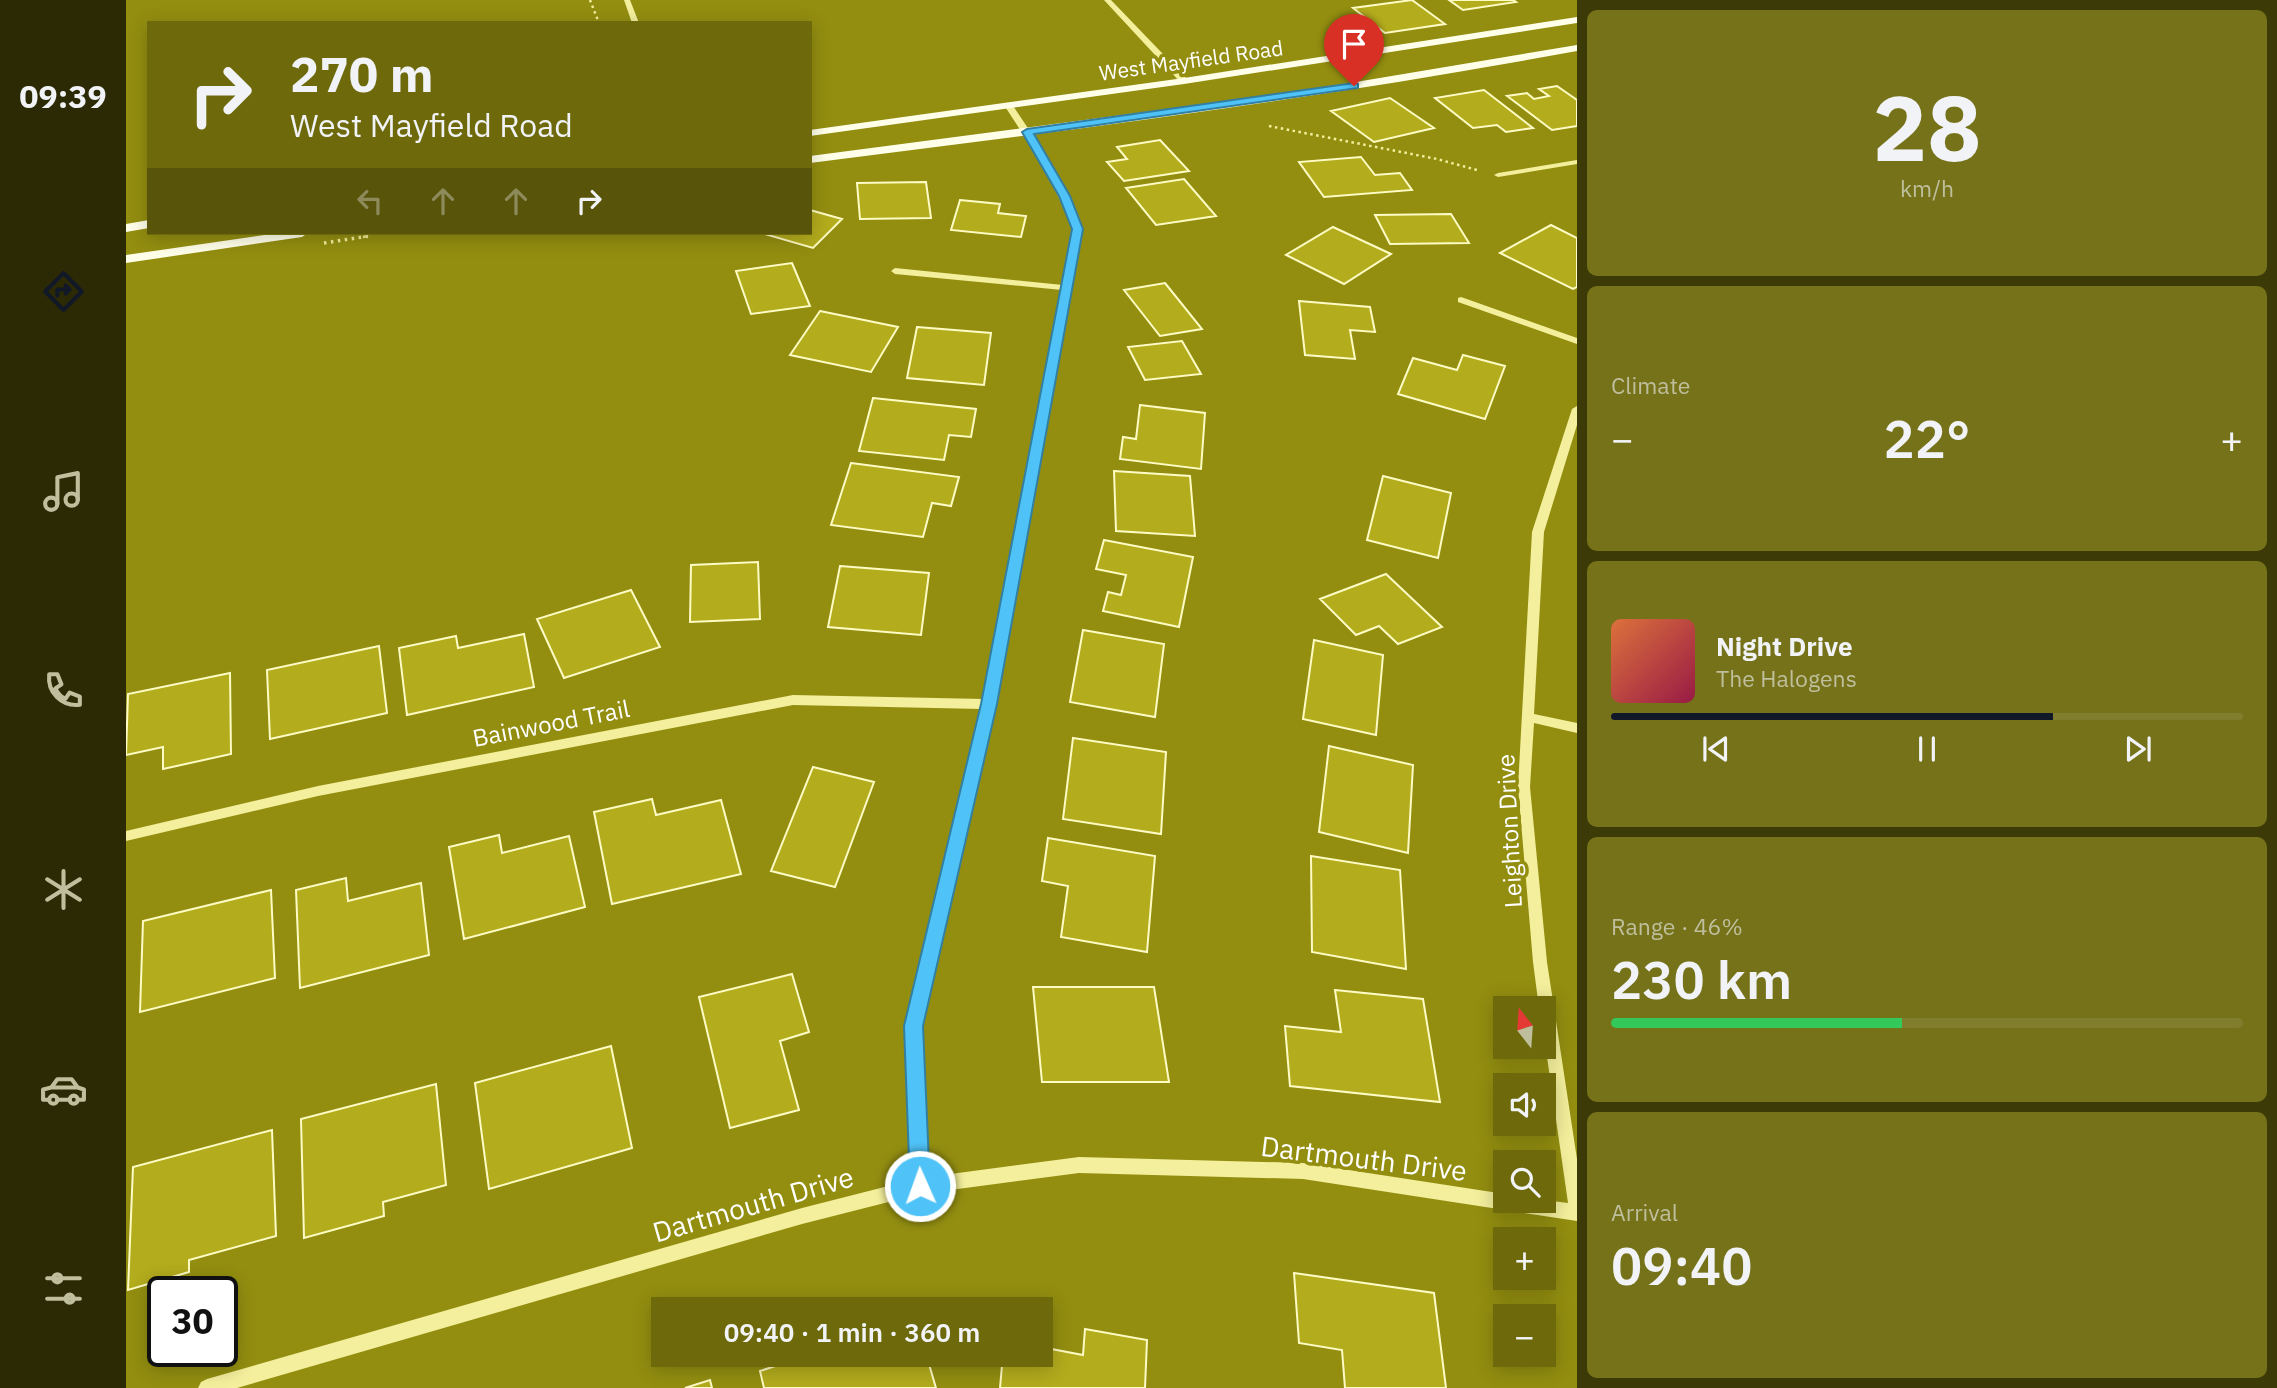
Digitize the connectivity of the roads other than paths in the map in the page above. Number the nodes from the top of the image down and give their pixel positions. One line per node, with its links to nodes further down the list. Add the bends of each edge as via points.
1 (627, 0): 4 (street)
2 (1107, 0): 6 (street)
3 (1577, 20): 6 (main road, West Mayfield Road)
4 (635, 21)
5 (1577, 48): 8 (main road, West Mayfield Road)
6 (1184, 81): 7 (main road, West Mayfield Road)
7 (1007, 105): 8 (street); 9 (main road, West Mayfield Road)
8 (1027, 132): 10 (main road, West Mayfield Road); 18 (street, via 1065,196 1077,229)
9 (812, 133)
10 (812, 160)
11 (1577, 162): 12 (street)
12 (1498, 175)
13 (147, 224): 14 (main road)
14 (126, 228)
15 (288, 235): 16 (main road)
16 (126, 259)
17 (895, 271): 18 (street)
18 (1067, 288): 22 (street)
19 (1461, 300): 20 (street)
20 (1577, 341)
21 (1577, 409): 23 (street, Leighton Drive, via 1538,532)
22 (989, 704): 25 (street, Bainwood Trail, via 793,699 318,791); 26 (street, via 914,1026)
23 (1528, 717): 24 (street); 27 (street, Leighton Drive, via 1524,787 1540,962)
24 (1577, 728)
25 (126, 836)
26 (920, 1186): 27 (street, Dartmouth Drive, via 1079,1165 1303,1171); 28 (street, Dartmouth Drive)
27 (1577, 1213)
28 (207, 1388)

